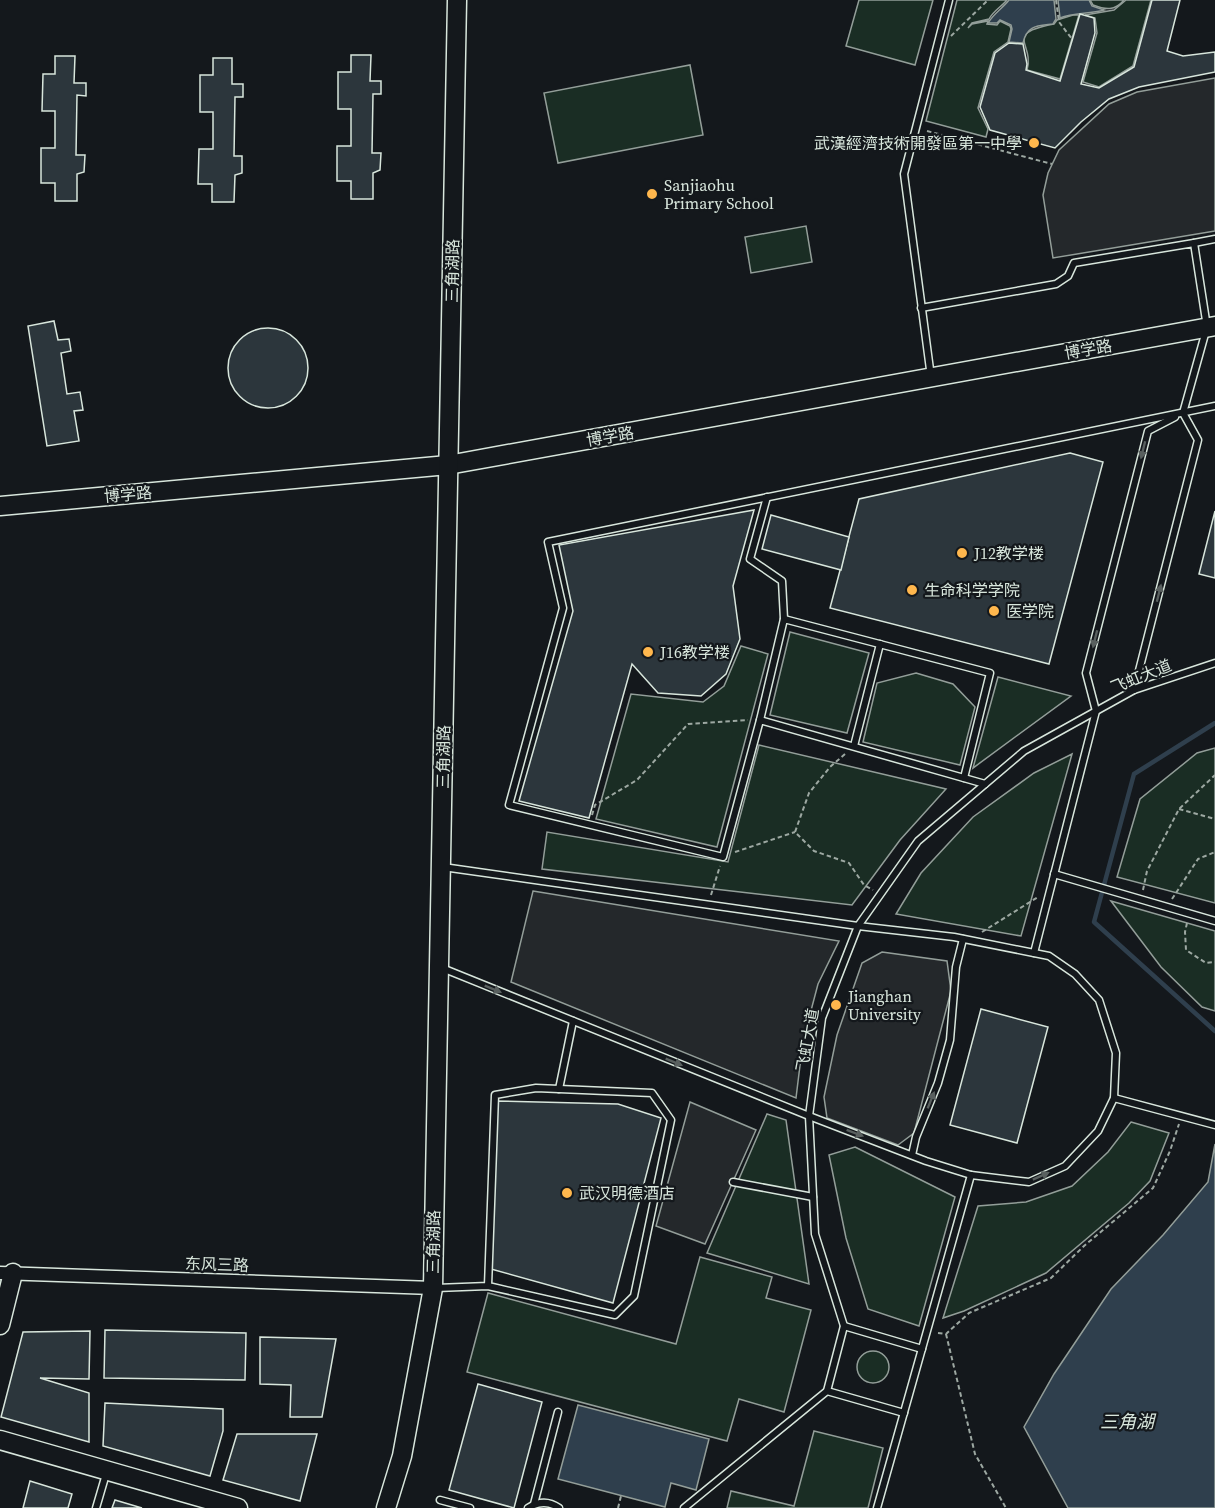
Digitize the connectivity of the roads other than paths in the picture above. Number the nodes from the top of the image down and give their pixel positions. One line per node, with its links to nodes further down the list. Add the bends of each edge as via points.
1 (457, 0): 10 (street, 三角湖路)
2 (949, 0): 5 (lane, via 903,174)
3 (1215, 239): 4 (lane)
4 (1194, 243): 5 (lane, via 1074,262 1068,276 1056,284); 6 (lane)
5 (921, 308): 7 (lane)
6 (1211, 327): 7 (street, 博学路); 9 (lane)
7 (931, 377): 10 (street, 博学路)
8 (1215, 406): 9 (lane)
9 (1183, 413): 11 (lane); 16 (lane, one-way to 9, via 1198,440); 17 (lane, one-way to 17, via 1148,431 1086,673)
10 (448, 465): 12 (street, 博学路); 22 (street, 三角湖路)
11 (767, 497): 13 (lane, via 750,559 782,581); 18 (lane, via 548,542 563,608 509,805 723,857)
12 (0, 506)
13 (783, 619): 14 (lane); 18 (lane)
14 (880, 644): 19 (lane); 20 (lane, via 990,673)
15 (1215, 663): 16 (lane, 飞虹大道)
16 (1134, 690): 17 (lane, 飞虹大道)
17 (1096, 711): 21 (lane, 飞虹大道, via 1024,751); 23 (lane)
18 (760, 720): 19 (lane)
19 (854, 746): 20 (lane)
20 (964, 778): 21 (lane)
21 (985, 784): 25 (lane, 飞虹大道, via 918,841)
22 (442, 867): 25 (lane); 28 (street, 三角湖路)
23 (1054, 874): 24 (lane); 27 (lane)
24 (1215, 921)
25 (858, 926): 26 (lane); 32 (lane, 飞虹大道, via 822,1018)
26 (966, 940): 27 (lane); 34 (lane, one-way to 26, via 950,1040 956,967)
27 (1034, 953): 31 (lane, via 1049,956 1075,974 1100,999 1116,1053)
28 (438, 967): 29 (lane, one-way to 29); 40 (street, 三角湖路)
29 (573, 1021): 30 (lane); 32 (lane, one-way to 32)
30 (559, 1089): 39 (lane, via 536,1088 495,1095); 39 (lane, via 652,1093 671,1120 634,1296 615,1315)
31 (1114, 1098): 33 (lane); 35 (lane, one-way to 31, via 1029,1182 1065,1166 1098,1131)
32 (809, 1116): 34 (lane, one-way to 34); 37 (lane, 飞虹大道)
33 (1215, 1125)
34 (912, 1155): 35 (lane)
35 (971, 1175): 43 (lane)
36 (733, 1182): 37 (lane)
37 (813, 1197): 42 (lane, 飞虹大道, via 814,1234)
38 (6, 1273): 40 (street, 东风三路); 41 (street)
39 (488, 1286): 40 (lane)
40 (433, 1288): 54 (street, 三角湖路, via 402,1456)
41 (0, 1325)
42 (844, 1326): 43 (lane); 44 (lane)
43 (922, 1349): 46 (lane)
44 (827, 1391): 46 (lane); 57 (lane)
45 (558, 1412): 51 (lane)
46 (904, 1413): 58 (lane)
47 (0, 1440): 48 (street)
48 (107, 1470): 50 (street); 52 (lane)
49 (440, 1500): 55 (lane)
50 (212, 1504): 53 (street)
51 (531, 1506): 56 (lane, via 550,1503)
52 (96, 1508)
53 (238, 1508)
54 (386, 1508)
55 (470, 1508)
56 (559, 1508)
57 (684, 1508)
58 (877, 1508)

